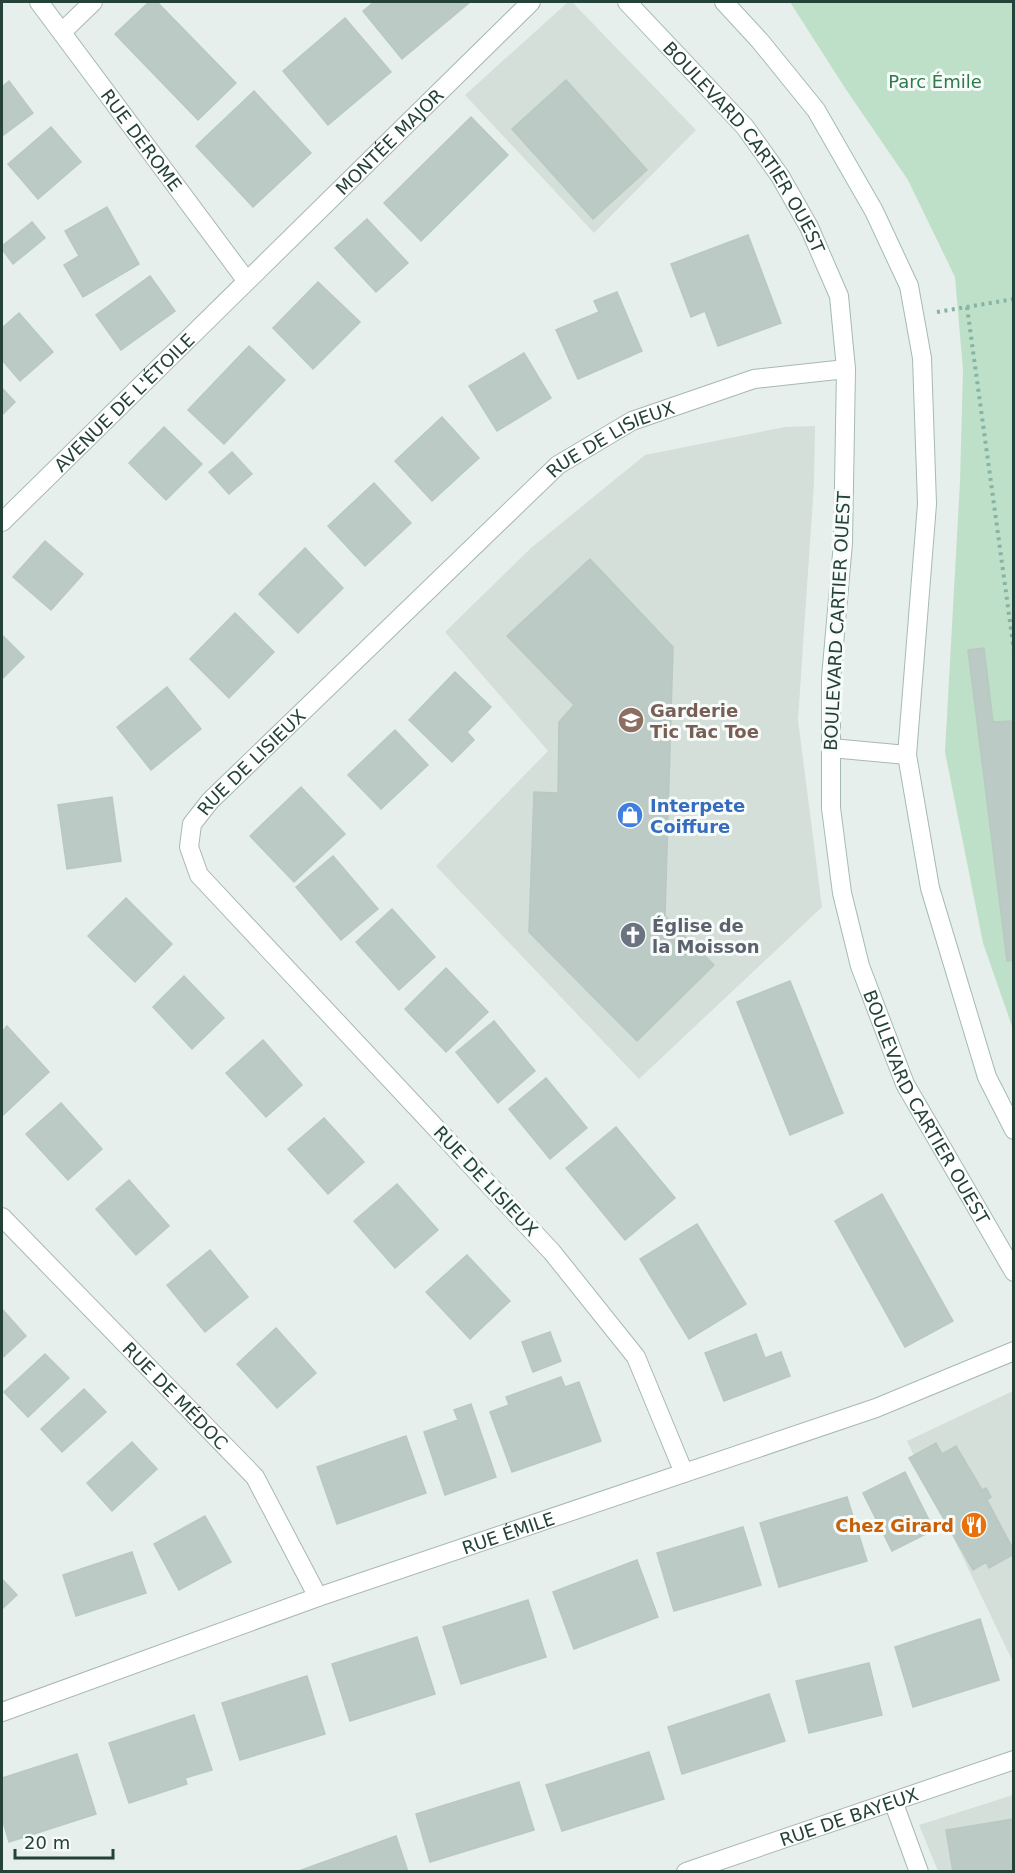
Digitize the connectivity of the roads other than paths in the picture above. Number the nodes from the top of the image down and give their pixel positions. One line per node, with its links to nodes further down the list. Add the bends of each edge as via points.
1 (39, 2): 6 (street, RUE DEROME)
2 (93, 2): 6 (street)
3 (531, 2): 7 (street, MONTÉE MAJOR)
4 (627, 2): 8 (street, BOULEVARD CARTIER OUEST, via 745,128 780,176 809,227 839,296)
5 (724, 2): 11 (street, via 816,110 874,211 909,286 922,358 927,504)
6 (62, 32): 7 (street, RUE DEROME)
7 (246, 280): 9 (street, AVENUE DE L'ÉTOILE)
8 (846, 369): 10 (street, BOULEVARD CARTIER OUEST, via 843,543 831,678); 16 (street, RUE DE LISIEUX, via 754,379 632,421 558,465 210,801 192,824 189,847 199,875 552,1251 636,1357)
9 (2, 522)
10 (831, 748): 11 (street); 14 (street, BOULEVARD CARTIER OUEST, via 831,808 842,893 860,966 905,1084)
11 (907, 755): 12 (street, via 930,888 987,1077)
12 (1014, 1130)
13 (2, 1217): 17 (street, RUE DE MÉDOC, via 255,1477)
14 (1014, 1272)
15 (1014, 1351): 16 (street, RUE ÉMILE, via 876,1407)
16 (684, 1473): 17 (street, RUE ÉMILE)
17 (318, 1597): 18 (street, RUE ÉMILE)
18 (2, 1712)
19 (1014, 1760): 20 (street, RUE DE BAYEUX)
20 (893, 1801): 21 (street, RUE DE BAYEUX); 22 (street)
21 (686, 1872)
22 (919, 1872)

